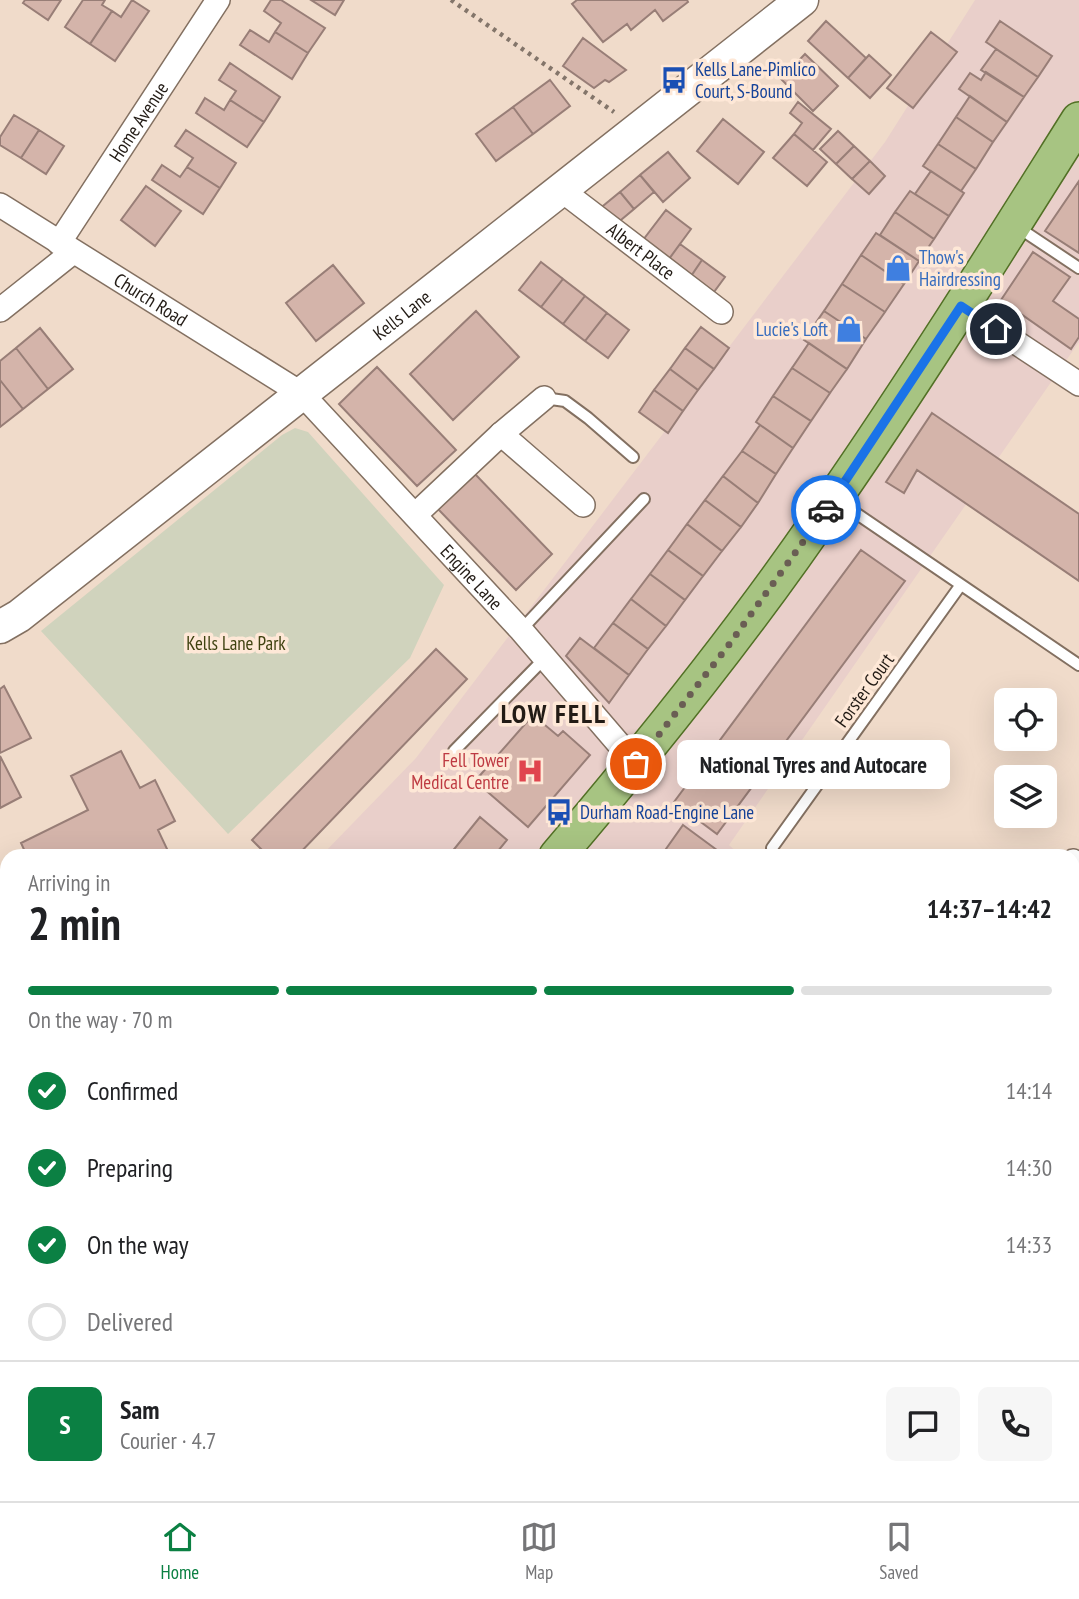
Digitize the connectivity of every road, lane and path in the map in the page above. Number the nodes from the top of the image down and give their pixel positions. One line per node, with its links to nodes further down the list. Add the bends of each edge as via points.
1 (218, 0): 9 (street, Home Avenue)
2 (451, 0): 5 (path)
3 (797, 2): 5 (street, Kells Lane)
4 (1079, 120): 8 (main road)
5 (638, 129): 6 (street, Kells Lane)
6 (560, 189): 13 (street, Albert Place); 15 (street, Kells Lane)
7 (0, 205): 9 (street, Church Road)
8 (1013, 224): 10 (lane); 11 (main road)
9 (66, 248): 12 (street, Home Avenue); 15 (street, Church Road)
10 (1079, 268)
11 (961, 306): 14 (street); 20 (main road)
12 (0, 310)
13 (721, 312)
14 (1079, 384)
15 (302, 394): 22 (street, Engine Lane); 24 (street, Kells Lane)
16 (544, 398): 17 (street); 18 (lane, via 565,401)
17 (501, 434): 21 (street); 22 (street)
18 (633, 457)
19 (644, 499): 25 (lane)
20 (835, 499): 23 (lane); 29 (main road)
21 (583, 505)
22 (415, 515): 25 (street, Engine Lane)
23 (960, 586): 27 (lane); 30 (lane, Forster Court)
24 (0, 627)
25 (521, 631): 26 (street, Engine Lane)
26 (545, 658): 28 (lane); 29 (street, Engine Lane)
27 (1079, 665)
28 (454, 751)
29 (636, 764): 31 (main road)
30 (772, 848)
31 (563, 849)

